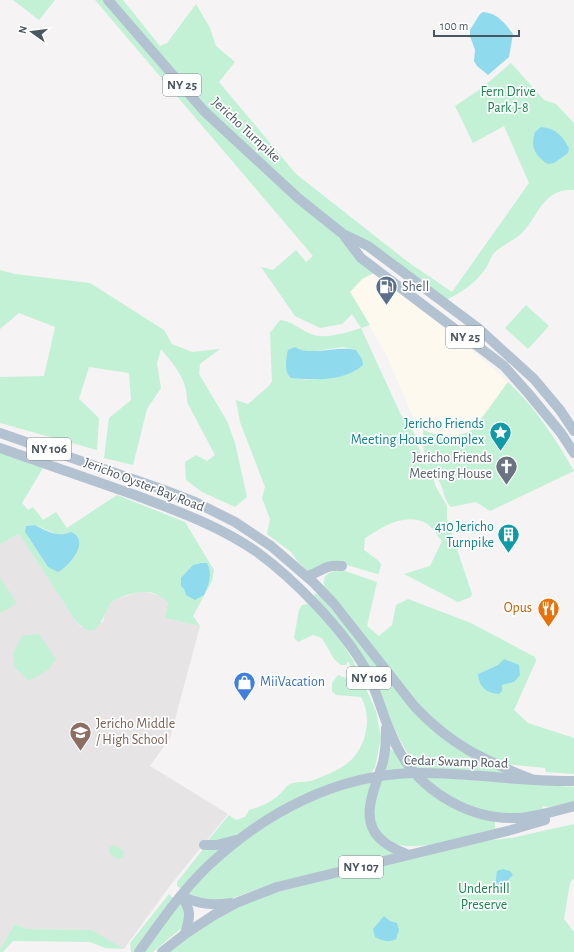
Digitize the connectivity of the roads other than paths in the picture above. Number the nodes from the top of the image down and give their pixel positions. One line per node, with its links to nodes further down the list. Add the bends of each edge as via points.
1 (108, 0): 2 (main road, Jericho Turnpike / NY 25, via 204,111 298,198)
2 (343, 234): 3 (main road, Jericho Turnpike / NY 25, via 368,246 484,333 534,379); 6 (main road, Jericho Turnpike / NY 25, via 362,258 504,366 561,433)
3 (574, 431)
4 (0, 432): 7 (main road, Jericho Oyster Bay Road / NY 106)
5 (0, 448): 8 (main road, Jericho Oyster Bay Road / NY 106)
6 (574, 453)
7 (127, 477): 8 (main road); 10 (main road, Jericho Oyster Bay Road / NY 106, via 196,502 235,522 271,546)
8 (123, 491): 11 (main road, Jericho Oyster Bay Road / NY 106, via 208,525 256,552 281,572 324,614 351,647 371,682)
9 (342, 566): 10 (main road, via 328,565 315,574)
10 (306, 576): 14 (main road, Jericho Oyster Bay Road / NY 106, via 334,604 415,707 430,722 472,753)
11 (386, 724): 12 (main road, Jericho Oyster Bay Road / NY 106, via 401,754); 13 (main road, via 386,744)
12 (415, 773): 13 (main road, Cedar Swamp Road); 14 (main road, Cedar Swamp Road); 16 (main road, Jericho Oyster Bay Road / NY 106, via 450,802 491,817 517,818)
13 (378, 777): 18 (main road, Cedar Swamp Road, via 353,782 306,798 267,818); 20 (main road, via 369,805 371,824 382,842)
14 (531, 779): 15 (main road, Cedar Swamp Road / NY 106)
15 (574, 782)
16 (574, 806)
17 (574, 812): 20 (main road, NY 107)
18 (243, 837): 19 (main road, via 228,843); 21 (main road, Cedar Swamp Road, via 207,867)
19 (204, 845)
20 (408, 855): 22 (main road, NY 107, via 277,887)
21 (181, 896): 22 (main road, via 210,905); 23 (main road, via 190,908); 24 (main road, Cedar Swamp Road)
22 (236, 902): 23 (main road, NY 107)
23 (185, 934): 25 (main road, NY 107)
24 (139, 952)
25 (162, 952)

